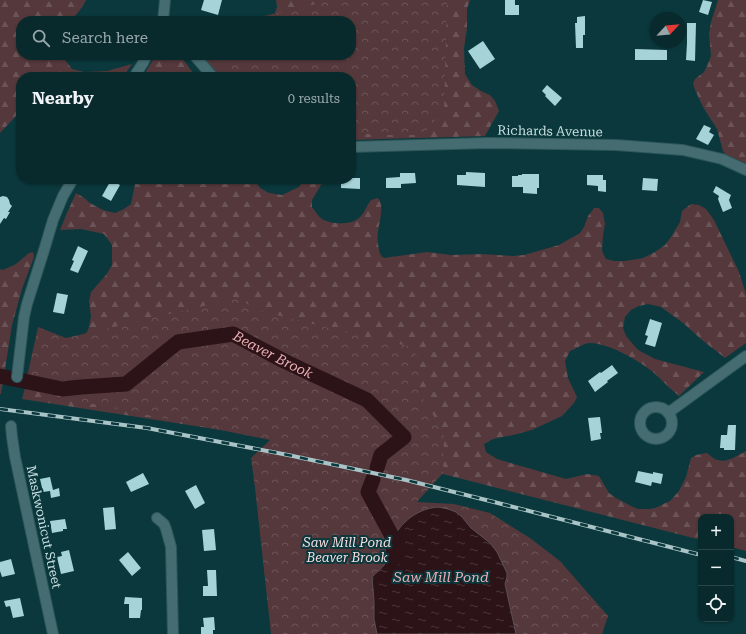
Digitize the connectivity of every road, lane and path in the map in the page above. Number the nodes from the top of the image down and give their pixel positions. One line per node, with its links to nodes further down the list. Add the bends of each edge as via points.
1 (165, 0): 2 (street)
2 (163, 16)
3 (144, 60): 5 (street)
4 (198, 60): 6 (street)
5 (137, 72)
6 (209, 72)
7 (356, 147): 8 (street, Richards Avenue, via 487,143 616,145 683,150 722,159)
8 (746, 170)
9 (70, 184): 11 (street, via 53,220 27,304)
10 (746, 356): 12 (street)
11 (17, 377)
12 (668, 413)
13 (11, 426): 15 (street, Maskwonicut Street, via 15,457)
14 (157, 518): 16 (street, via 164,524 171,547)
15 (53, 634)
16 (173, 634)

